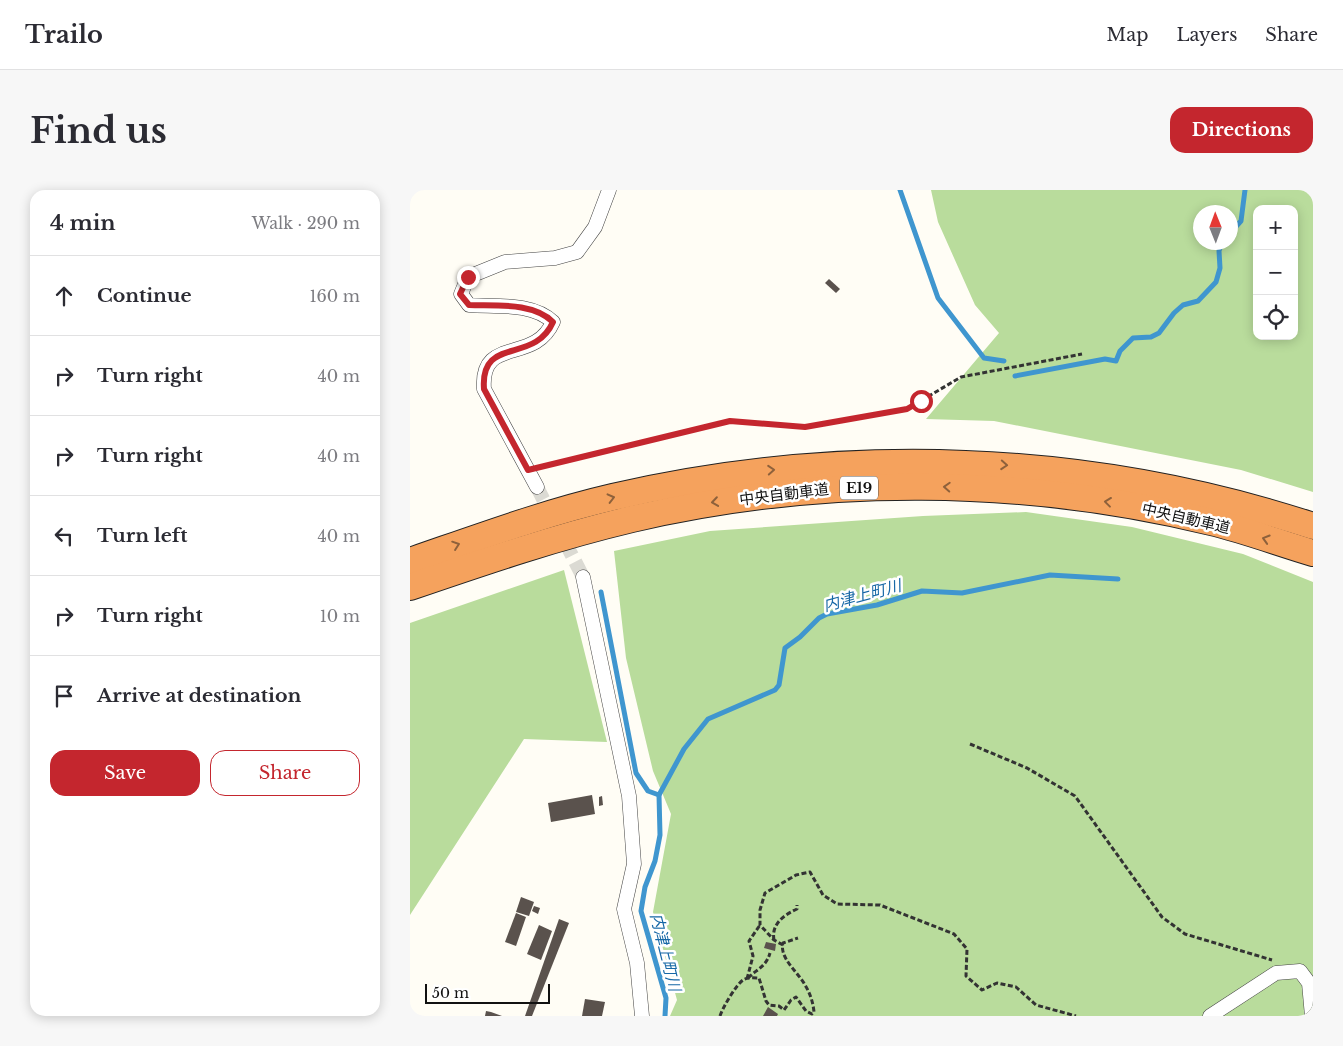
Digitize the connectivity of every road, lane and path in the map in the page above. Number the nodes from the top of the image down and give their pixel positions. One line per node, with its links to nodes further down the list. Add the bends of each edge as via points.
1 (609, 190): 3 (street, via 595,228 578,252 555,258 505,262 468,277 460,294 469,305 515,307 543,313 553,322 547,335 533,345 503,353 487,363 483,374 484,389)
2 (1082, 354): 3 (path, via 961,377 907,409 805,427 730,421)
3 (528, 470): 4 (street)
4 (537, 487)
5 (1313, 526): 7 (highway, 中央自動車道 / E19, one-way to 5, via 530,520 611,497 756,471 829,465 959,462 1065,470 1235,502)
6 (1313, 553): 9 (highway, 中央自動車道 / E19, one-way to 9, via 1212,522 1122,504 997,489 929,486 826,488 709,503 631,519 538,544)
7 (410, 561)
8 (583, 577): 19 (street, via 629,796 634,864 624,909 637,963)
9 (410, 587)
10 (970, 744): 17 (path, via 1027,768 1076,796 1162,916 1185,934 1265,957)
11 (797, 905): 14 (path, via 775,927)
12 (760, 925): 14 (path); 18 (path, via 749,941 754,956); 21 (path, via 765,893 796,875 810,872 823,895 837,904 880,905 954,934 967,949 966,976 982,990 997,983 1016,987 1036,1006)
13 (798, 938): 15 (path)
14 (774, 940): 15 (path)
15 (783, 945): 18 (path, via 784,955 805,984 812,1014 796,998 784,1010 769,1005 759,978)
16 (770, 953): 18 (path, via 761,969)
17 (1300, 971): 22 (street, via 1276,973); 23 (street, via 1310,983)
18 (747, 979): 20 (path, via 724,1003)
19 (642, 1016)
20 (720, 1016)
21 (1076, 1016)
22 (1210, 1016)
23 (1312, 1016)

